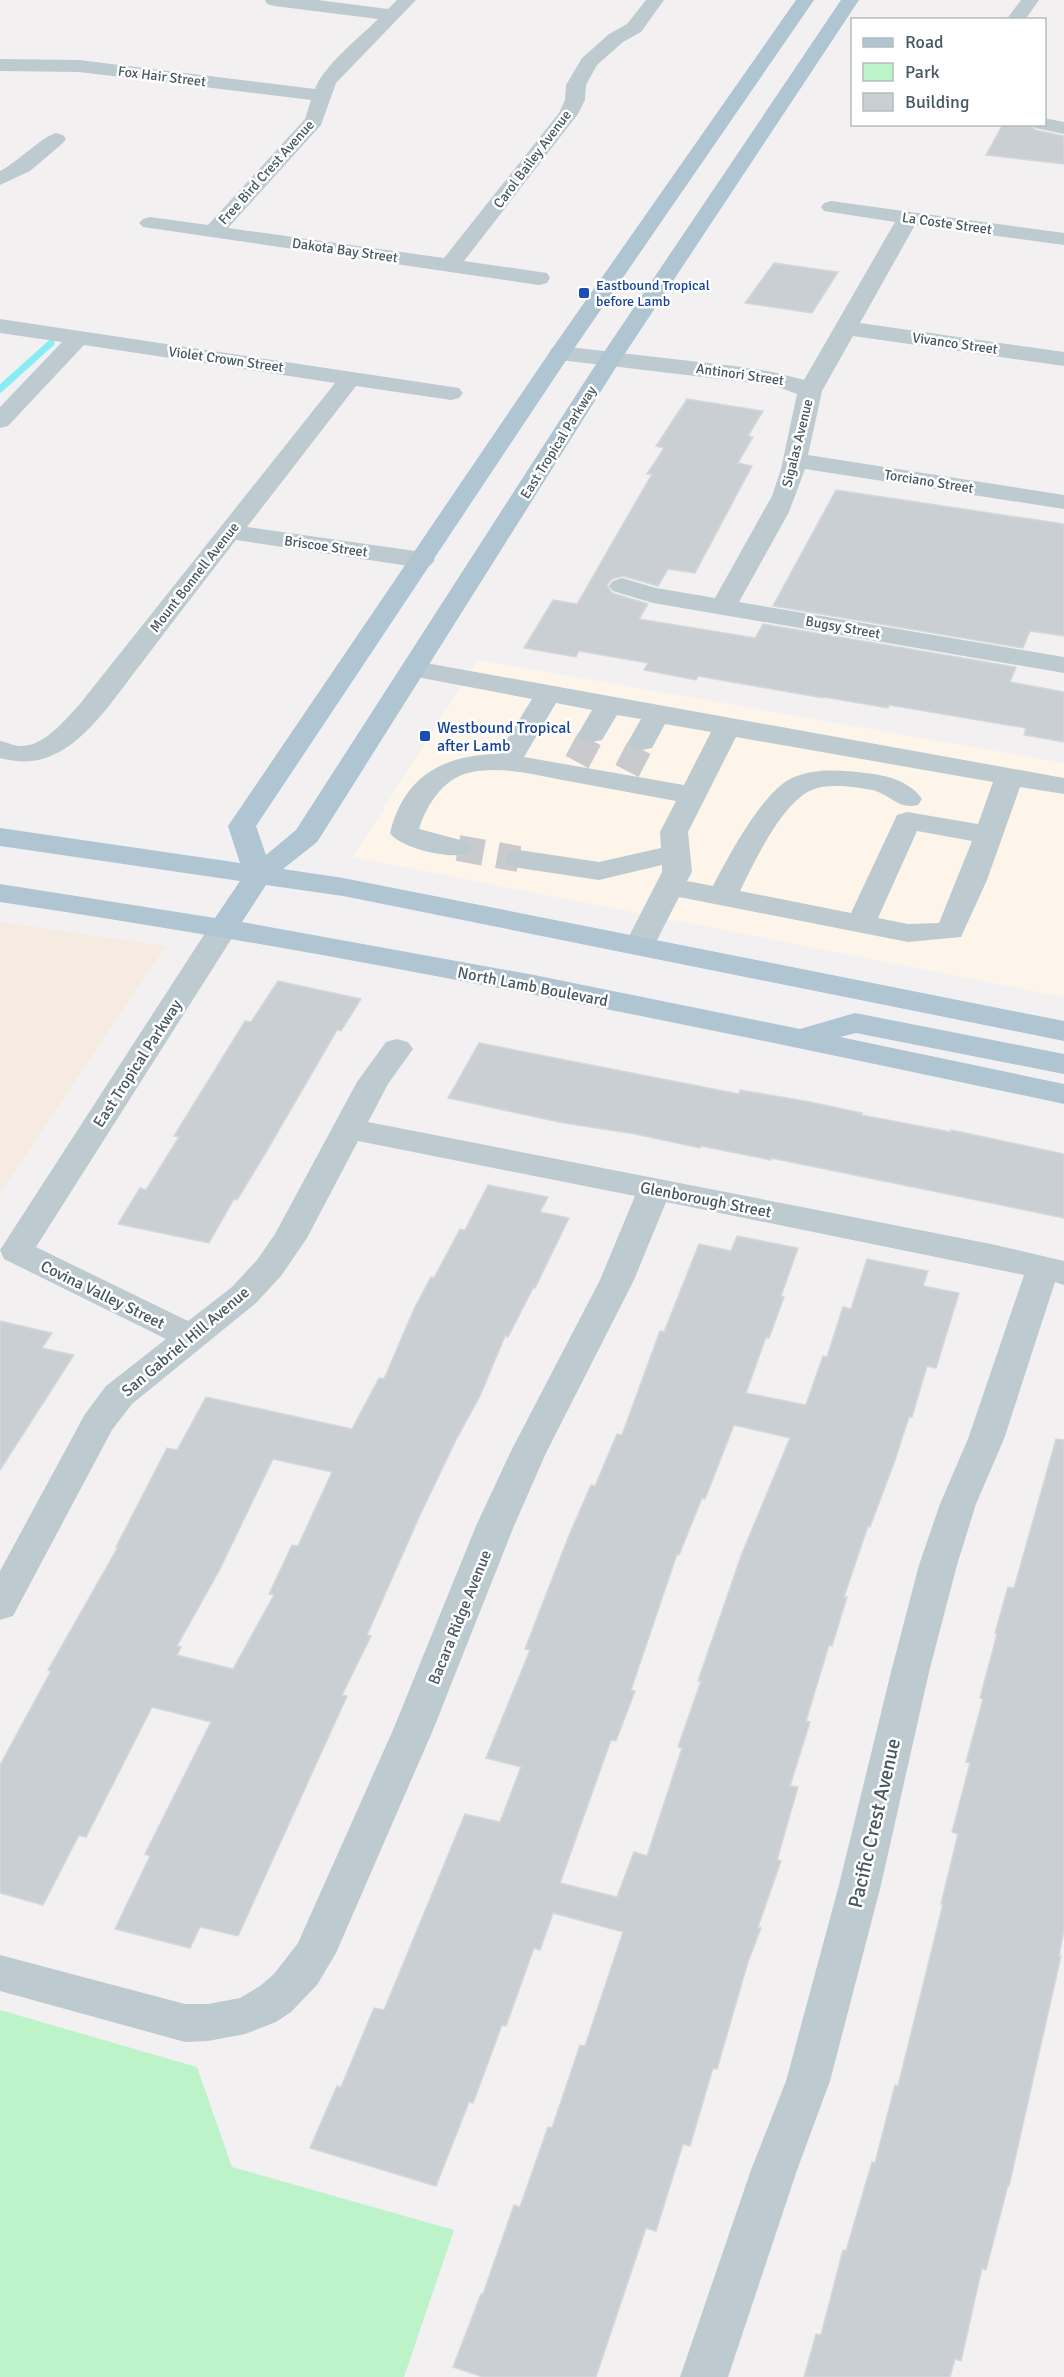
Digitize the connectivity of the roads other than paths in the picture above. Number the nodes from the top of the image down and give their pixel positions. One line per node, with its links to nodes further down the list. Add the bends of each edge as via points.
1 (274, 0): 7 (street)
2 (406, 0): 7 (street, Free Bird Crest Avenue)
3 (655, 0): 22 (street, Carol Bailey Avenue, via 634,28 589,62 576,85 575,100 568,114)
4 (805, 0): 27 (main road)
5 (850, 0): 29 (main road, East Tropical Parkway)
6 (1030, 0): 8 (street)
7 (392, 15): 10 (street, Free Bird Crest Avenue, via 327,82)
8 (1016, 18)
9 (0, 65): 10 (street, Fox Hair Street, via 79,66)
10 (323, 96): 20 (street, Free Bird Crest Avenue, via 314,121)
11 (1046, 125): 12 (street)
12 (1064, 128)
13 (56, 139): 15 (street)
14 (0, 164): 15 (street)
15 (23, 167): 16 (street)
16 (0, 179)
17 (831, 207): 18 (street, La Coste Street)
18 (908, 218): 21 (street, La Coste Street); 25 (street, Sigalas Avenue)
19 (150, 223): 20 (street, Dakota Bay Street)
20 (213, 232): 22 (street, Dakota Bay Street)
21 (1064, 239)
22 (450, 265): 23 (street, Dakota Bay Street)
23 (539, 278)
24 (0, 326): 26 (street, Violet Crown Street)
25 (846, 328): 28 (street, Vivanco Street); 31 (street, Sigalas Avenue)
26 (78, 338): 30 (street, Violet Crown Street); 33 (street)
27 (560, 353): 29 (street, Antinori Street); 37 (main road)
28 (1064, 359)
29 (609, 361): 31 (street, Antinori Street, via 673,377 783,393); 41 (main road, East Tropical Parkway)
30 (351, 377): 32 (street, Violet Crown Street); 36 (street, Mount Bonnell Avenue)
31 (810, 391): 34 (street, Sigalas Avenue, via 802,411)
32 (451, 393)
33 (0, 421)
34 (795, 460): 35 (street, Torciano Street); 39 (street, Sigalas Avenue, via 786,491)
35 (1064, 502)
36 (230, 532): 37 (street, Briscoe Street); 48 (street, Mount Bonnell Avenue, via 75,725 55,743 36,752)
37 (422, 560): 58 (main road, via 242,826)
38 (622, 586): 39 (street, Bugsy Street)
39 (723, 607): 40 (street, Bugsy Street)
40 (1064, 665)
41 (415, 669): 42 (street); 58 (main road, East Tropical Parkway, via 308,836)
42 (548, 694): 43 (street); 49 (street)
43 (609, 705): 44 (street); 46 (street)
44 (657, 714): 45 (street); 47 (street)
45 (727, 727): 50 (street); 52 (street)
46 (592, 734)
47 (642, 742)
48 (10, 752)
49 (507, 762): 52 (street, via 574,768); 55 (street, via 475,763 441,773 407,820 404,832 418,840)
50 (1009, 777): 51 (street); 53 (street)
51 (1064, 786)
52 (692, 795): 56 (street, via 674,832)
53 (992, 826): 61 (street, via 908,799 886,800 834,791 817,781 796,786 782,800 735,870); 62 (street, via 907,821); 62 (street, via 950,931 908,933)
54 (0, 837): 58 (main road)
55 (458, 848)
56 (675, 853): 57 (street, via 599,872); 59 (street, via 677,872)
57 (519, 859)
58 (258, 875): 63 (main road, East Tropical Parkway); 64 (main road, via 343,887)
59 (670, 886): 61 (street); 64 (street)
60 (0, 893): 63 (main road, North Lamb Boulevard)
61 (723, 896): 62 (street)
62 (861, 923)
63 (224, 927): 66 (main road, North Lamb Boulevard); 72 (street, East Tropical Parkway)
64 (639, 946): 65 (main road)
65 (1064, 1031)
66 (799, 1039): 68 (main road, via 855,1023); 69 (main road, North Lamb Boulevard)
67 (397, 1049): 70 (street, San Gabriel Hill Avenue)
68 (1064, 1064)
69 (1064, 1094)
70 (348, 1129): 71 (street, Glenborough Street); 74 (street, San Gabriel Hill Avenue, via 290,1238 269,1268 244,1295)
71 (655, 1189): 73 (street, Glenborough Street); 76 (street, Bacara Ridge Avenue, via 612,1289 495,1526 413,1730 315,1953 299,1978 276,2000 237,2020 185,2023)
72 (16, 1251): 74 (street, Covina Valley Street)
73 (1053, 1270): 77 (street, Pacific Crest Avenue, via 958,1504 938,1565 808,2081)
74 (191, 1337): 75 (street, San Gabriel Hill Avenue, via 118,1395 98,1423)
75 (0, 1606)
76 (0, 1973)
77 (704, 2377)

